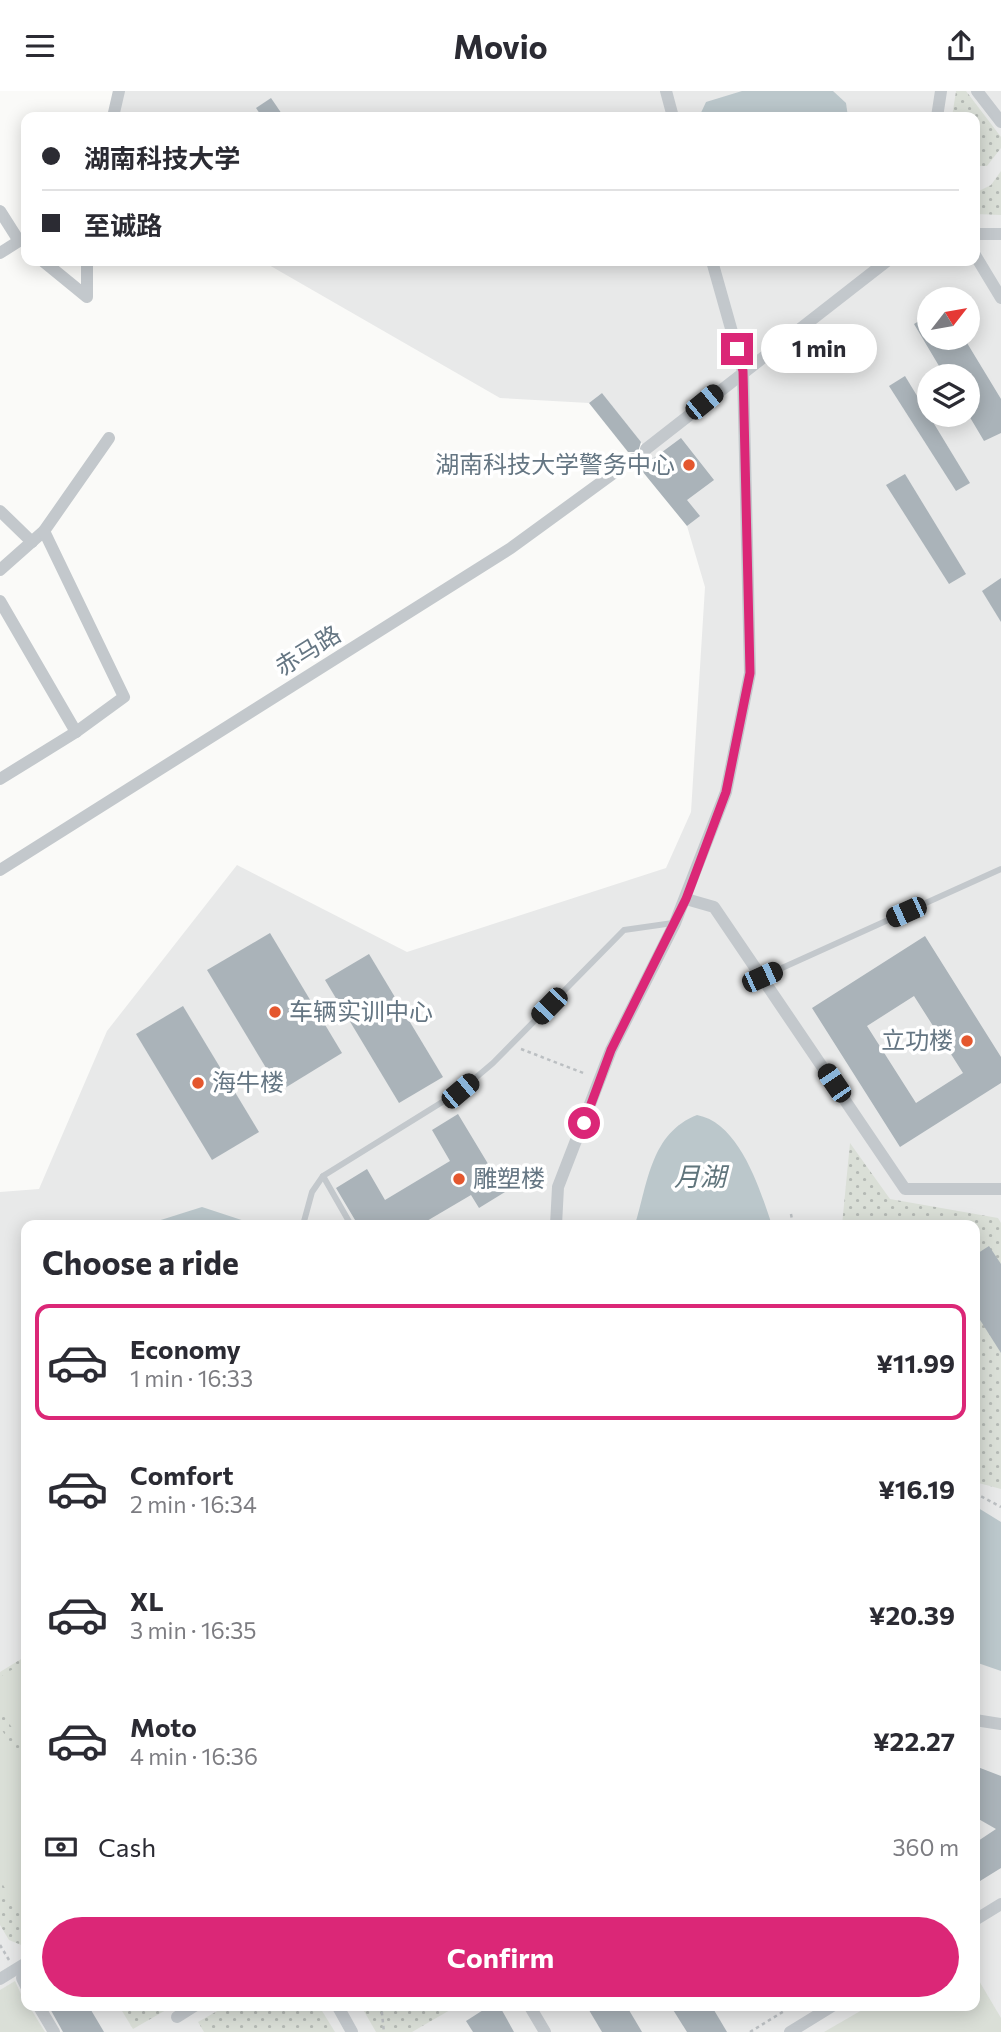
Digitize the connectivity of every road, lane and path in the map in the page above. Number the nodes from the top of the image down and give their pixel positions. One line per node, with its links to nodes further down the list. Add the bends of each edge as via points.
1 (119, 91): 5 (street)
2 (666, 91): 6 (street)
3 (941, 91): 7 (street)
4 (977, 91): 8 (street)
5 (114, 112)
6 (672, 112)
7 (938, 112)
8 (1001, 122)
9 (0, 211): 12 (street)
10 (1001, 233): 11 (street)
11 (980, 234)
12 (21, 241)
13 (21, 245): 14 (street)
14 (0, 253)
15 (980, 263): 20 (street)
16 (49, 266): 17 (street, via 87,297)
17 (87, 266)
18 (713, 266): 21 (street)
19 (880, 266): 21 (street)
20 (1001, 298)
21 (743, 371): 23 (street); 34 (street, via 750,673 726,792)
22 (109, 438): 26 (street)
23 (646, 449)
24 (633, 459): 33 (street, 赤马路, via 511,548)
25 (0, 511): 27 (street)
26 (44, 531): 27 (street); 30 (street, via 124,698)
27 (32, 542): 28 (street)
28 (0, 570)
29 (0, 601): 30 (street)
30 (75, 732): 31 (street)
31 (0, 779)
32 (1001, 869): 36 (lane)
33 (0, 870)
34 (686, 899): 35 (street); 36 (street, via 714,907)
35 (675, 923): 37 (lane, via 624,930); 38 (street, via 611,1050)
36 (762, 977): 40 (street, via 905,1189)
37 (511, 1044): 38 (path); 39 (lane, via 460,1091)
38 (601, 1081): 44 (street, via 558,1187)
39 (323, 1176): 42 (lane, via 312,1192); 43 (lane)
40 (1001, 1189)
41 (791, 1214): 45 (path)
42 (304, 1220)
43 (348, 1220)
44 (556, 1220)
45 (792, 1220)
46 (980, 1496): 47 (path)
47 (1001, 1507)
48 (980, 1721): 49 (street)
49 (1001, 1724)
50 (1001, 1904): 51 (street)
51 (980, 1917)
52 (21, 1966): 53 (street)
53 (0, 1979)
54 (42, 2011): 62 (street)
55 (186, 2011): 61 (street)
56 (340, 2011): 63 (street)
57 (382, 2011): 64 (path)
58 (533, 2011): 65 (street)
59 (784, 2011): 66 (path)
60 (824, 2011): 67 (street)
61 (177, 2017)
62 (54, 2032)
63 (352, 2032)
64 (384, 2032)
65 (545, 2032)
66 (750, 2032)
67 (790, 2032)

